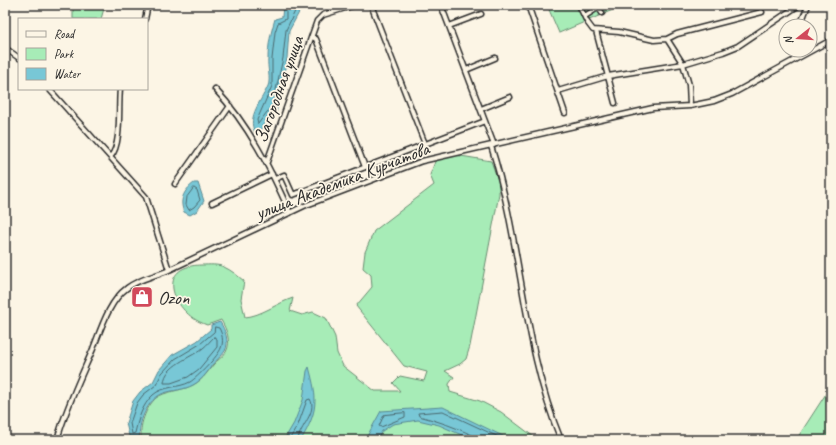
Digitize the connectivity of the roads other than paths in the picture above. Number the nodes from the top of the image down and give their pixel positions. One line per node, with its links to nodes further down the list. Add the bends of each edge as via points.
1 (148, 5): 14 (street)
2 (355, 5): 18 (street, Загородная улица, via 323,14 317,21)
3 (371, 5): 40 (street)
4 (442, 5): 16 (street)
5 (528, 5): 32 (street)
6 (579, 5): 13 (street)
7 (799, 5): 26 (street, via 732,49)
8 (598, 6): 11 (street); 13 (street)
9 (807, 6): 15 (street)
10 (762, 12): 19 (street, via 677,34)
11 (602, 13)
12 (481, 14): 16 (street)
13 (585, 16): 17 (street, via 591,28)
14 (145, 18)
15 (803, 18)
16 (449, 26): 27 (street)
17 (596, 31): 19 (street, via 619,32 654,40); 28 (street)
18 (312, 37): 43 (street, Загородная улица); 44 (street, via 316,39)
19 (667, 39): 26 (street)
20 (831, 40): 21 (street, улица Академика Курчатова)
21 (818, 46)
22 (5, 48): 23 (street)
23 (18, 57)
24 (496, 58): 27 (street)
25 (794, 58): 36 (street, улица Академика Курчатова, via 732,94)
26 (683, 64): 28 (street); 36 (street, via 689,85)
27 (466, 70): 37 (street)
28 (608, 76): 32 (street); 34 (street)
29 (215, 88): 35 (street)
30 (50, 90): 42 (street)
31 (120, 90): 42 (street, via 115,151)
32 (558, 91): 38 (street)
33 (510, 97): 37 (street)
34 (615, 103)
35 (230, 106): 43 (street); 47 (street)
36 (690, 106): 41 (street, улица Академика Курчатова, via 653,108)
37 (481, 109): 39 (street)
38 (565, 113)
39 (485, 121): 40 (street); 41 (street)
40 (425, 144): 44 (street)
41 (493, 146): 49 (street, улица Академика Курчатова, via 422,161); 52 (street, via 504,189 539,373)
42 (110, 156): 50 (street, via 146,197)
43 (267, 162): 45 (street)
44 (365, 167): 46 (street, via 293,195 284,175)
45 (272, 174): 46 (street); 48 (street, улица Академика Курчатова)
46 (275, 179): 49 (street)
47 (176, 184)
48 (212, 203)
49 (290, 212): 50 (street, улица Академика Курчатова)
50 (169, 270): 51 (street, улица Академика Курчатова, via 134,283 118,297 72,396)
51 (57, 440)
52 (561, 440)

